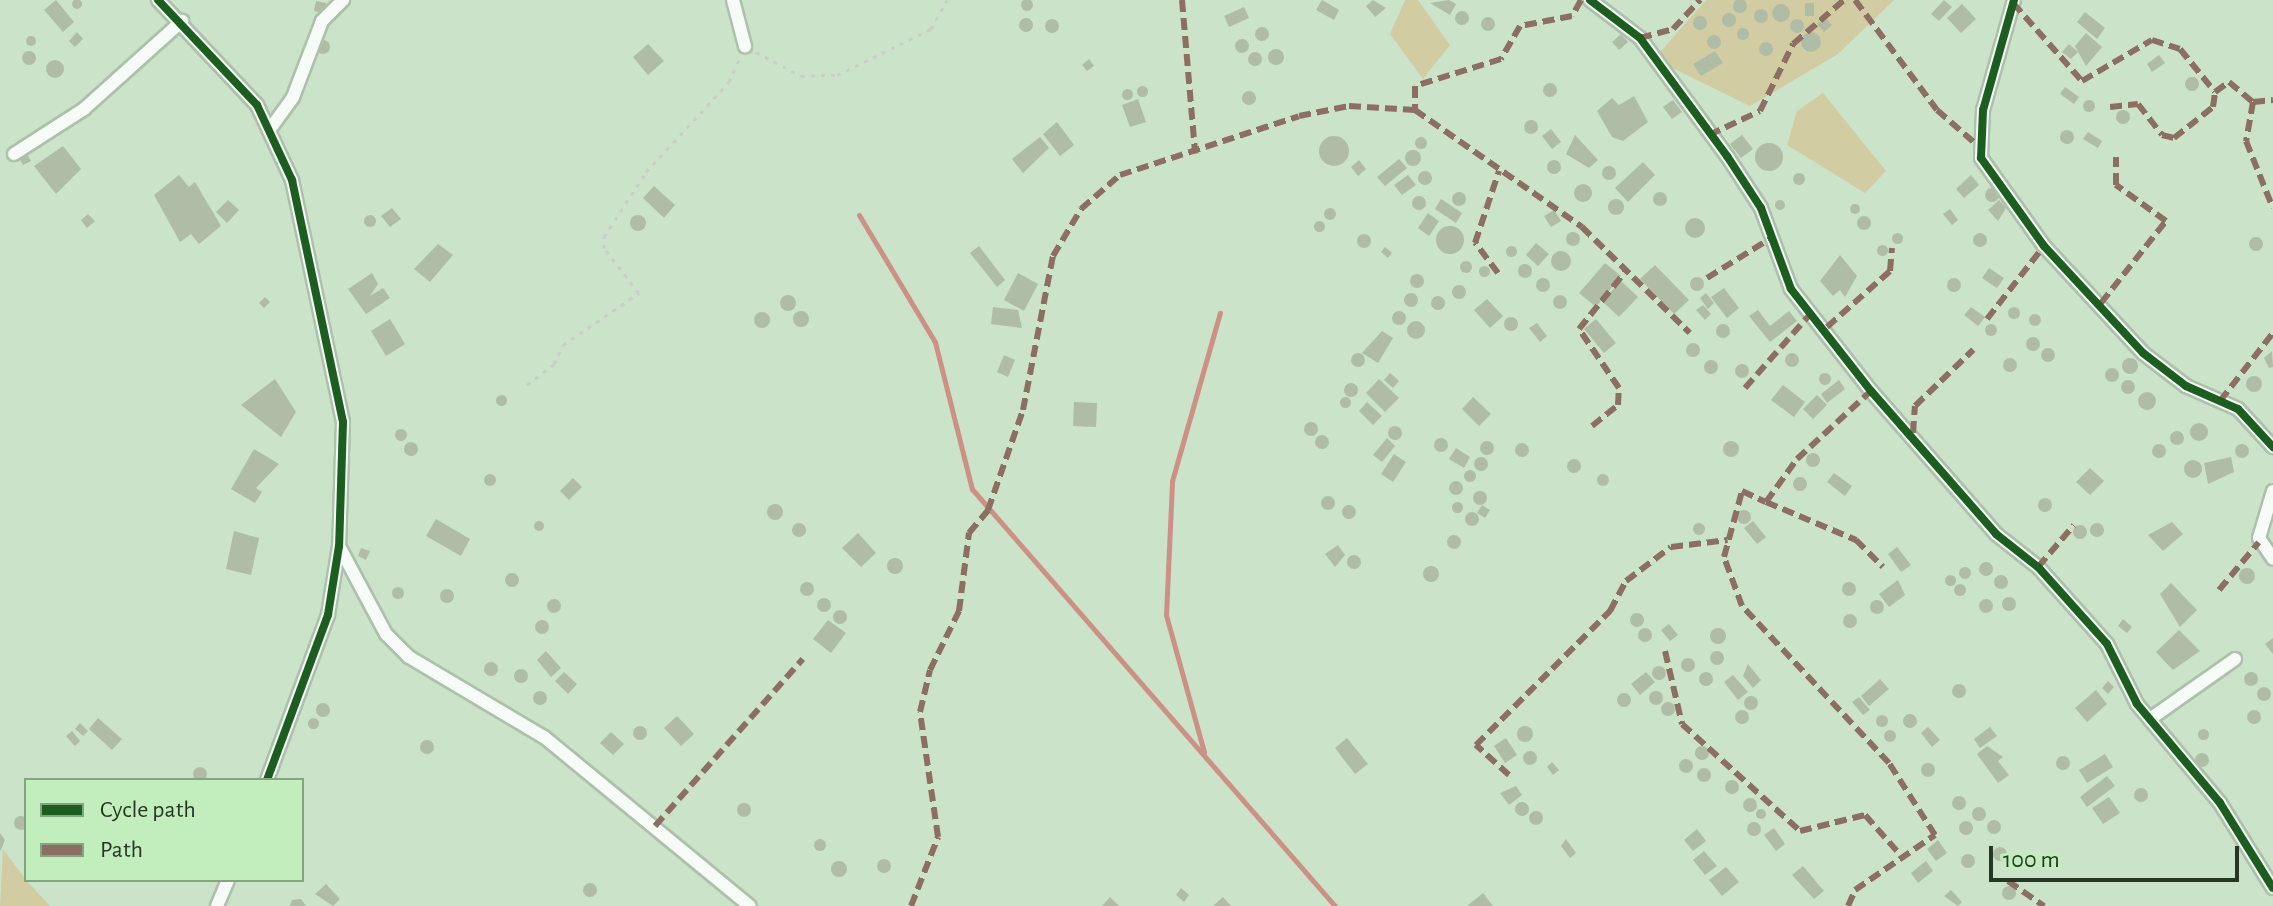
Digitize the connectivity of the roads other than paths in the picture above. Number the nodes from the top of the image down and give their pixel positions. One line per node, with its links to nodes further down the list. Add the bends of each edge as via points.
1 (158, 0): 6 (street)
2 (343, 0): 8 (street, via 322,21 293,97)
3 (733, 0): 7 (street)
4 (1590, 0): 15 (street, via 1640,38 1727,156 1761,208 1791,289 1996,534 2038,567 2107,644)
5 (2014, 0): 10 (street, via 1983,110 1981,158 2044,246 2143,353 2186,386 2238,409)
6 (182, 21): 8 (street, via 247,92); 9 (street, via 84,109)
7 (745, 46)
8 (270, 129): 12 (street, via 305,218 334,364 345,451)
9 (14, 154)
10 (2273, 447)
11 (2273, 491): 13 (street, via 2259,538)
12 (339, 546): 16 (street, via 328,615); 20 (street, via 386,634 409,657 544,737)
13 (2273, 559)
14 (2235, 659): 15 (street)
15 (2150, 719): 18 (street, via 2220,803)
16 (268, 778)
17 (227, 882): 19 (street)
18 (2273, 888)
19 (217, 906)
20 (750, 906)

